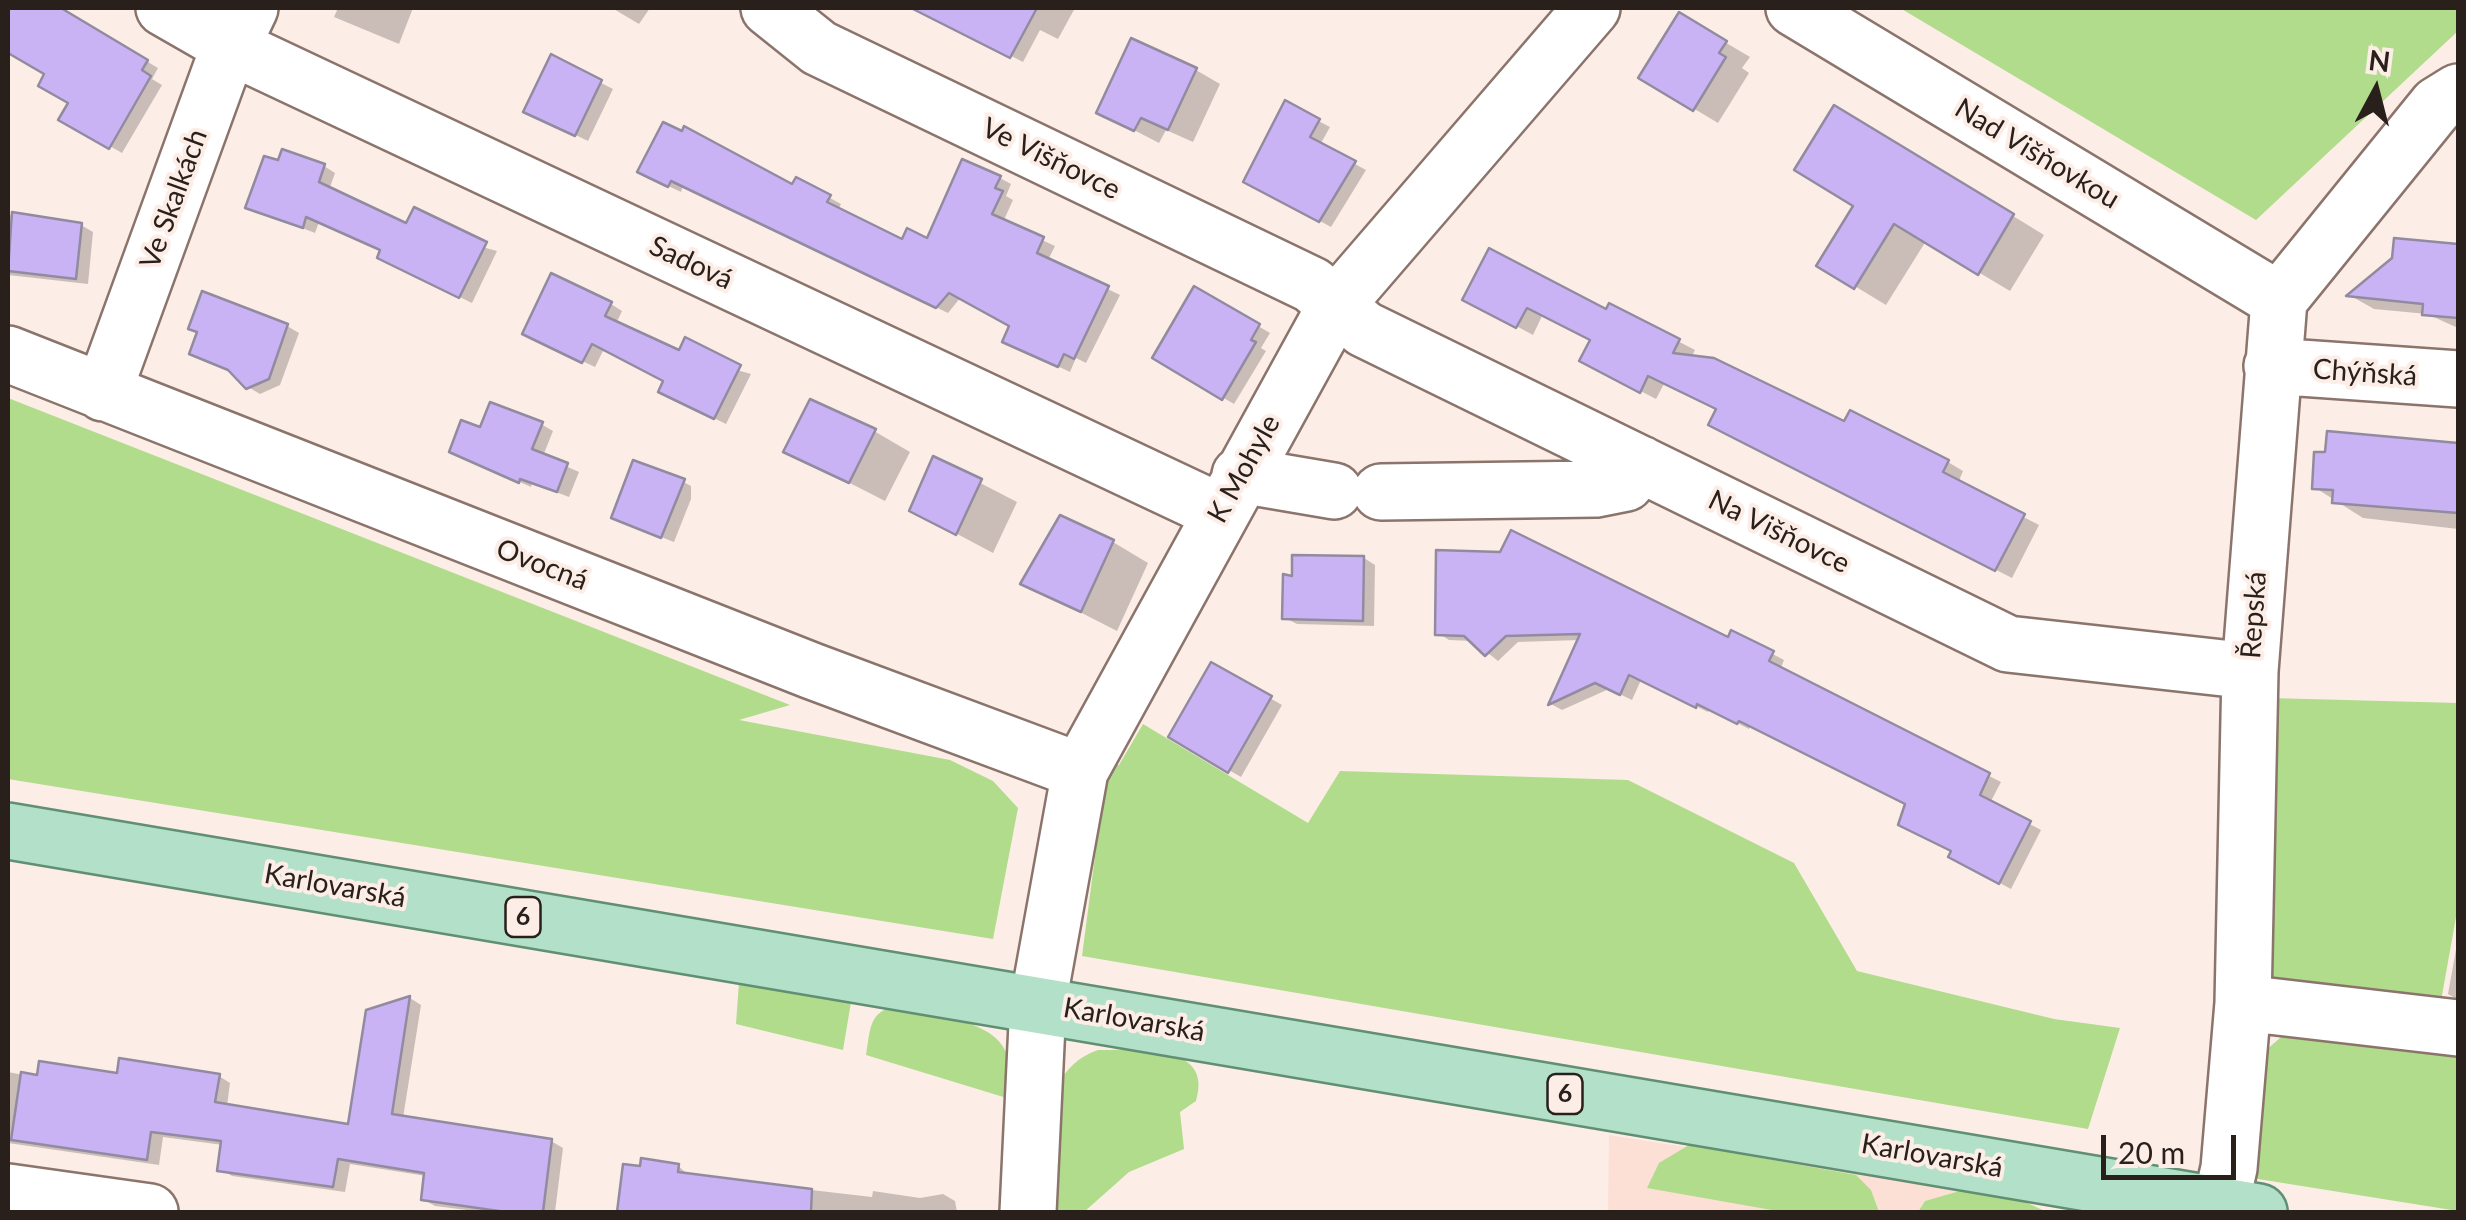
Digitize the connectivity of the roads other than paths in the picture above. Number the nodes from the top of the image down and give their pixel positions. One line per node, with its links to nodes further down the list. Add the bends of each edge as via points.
1 (164, 8): 5 (street, Sadová)
2 (769, 8): 8 (street, Ve Višňovce, via 818,48 1312,285)
3 (1592, 8): 8 (street, K Mohyle)
4 (1794, 8): 7 (street, Nad Višňovkou)
5 (241, 27): 12 (street, Ve Skalkách); 14 (street, Sadová)
6 (2458, 92): 7 (street, via 2437,105)
7 (2279, 300): 10 (street, Řepská)
8 (1336, 305): 13 (street, Na Višňovce, via 1364,328); 14 (street, K Mohyle)
9 (8, 354): 12 (street, Ovocná)
10 (2272, 366): 11 (street, Chýňská); 15 (street, Řepská)
11 (2458, 379)
12 (103, 393): 16 (street, Ovocná)
13 (1641, 464): 14 (street, Sadová, via 1626,483 1596,489); 15 (street, Na Višňovce, via 2008,644)
14 (1230, 493): 16 (street, K Mohyle)
15 (2250, 671): 19 (street, Řepská)
16 (1080, 771): 18 (street, K Mohyle)
17 (8, 831): 18 (main road, Karlovarská / 6)
18 (1038, 1003): 22 (main road, Karlovarská / 6); 25 (street, K Mohyle)
19 (2242, 1004): 20 (street); 23 (street, Řepská, via 2229,1168)
20 (2458, 1028)
21 (8, 1192): 24 (street)
22 (2092, 1198): 23 (main road, Karlovarská / 6)
23 (2233, 1210)
24 (150, 1212)
25 (1028, 1212)

